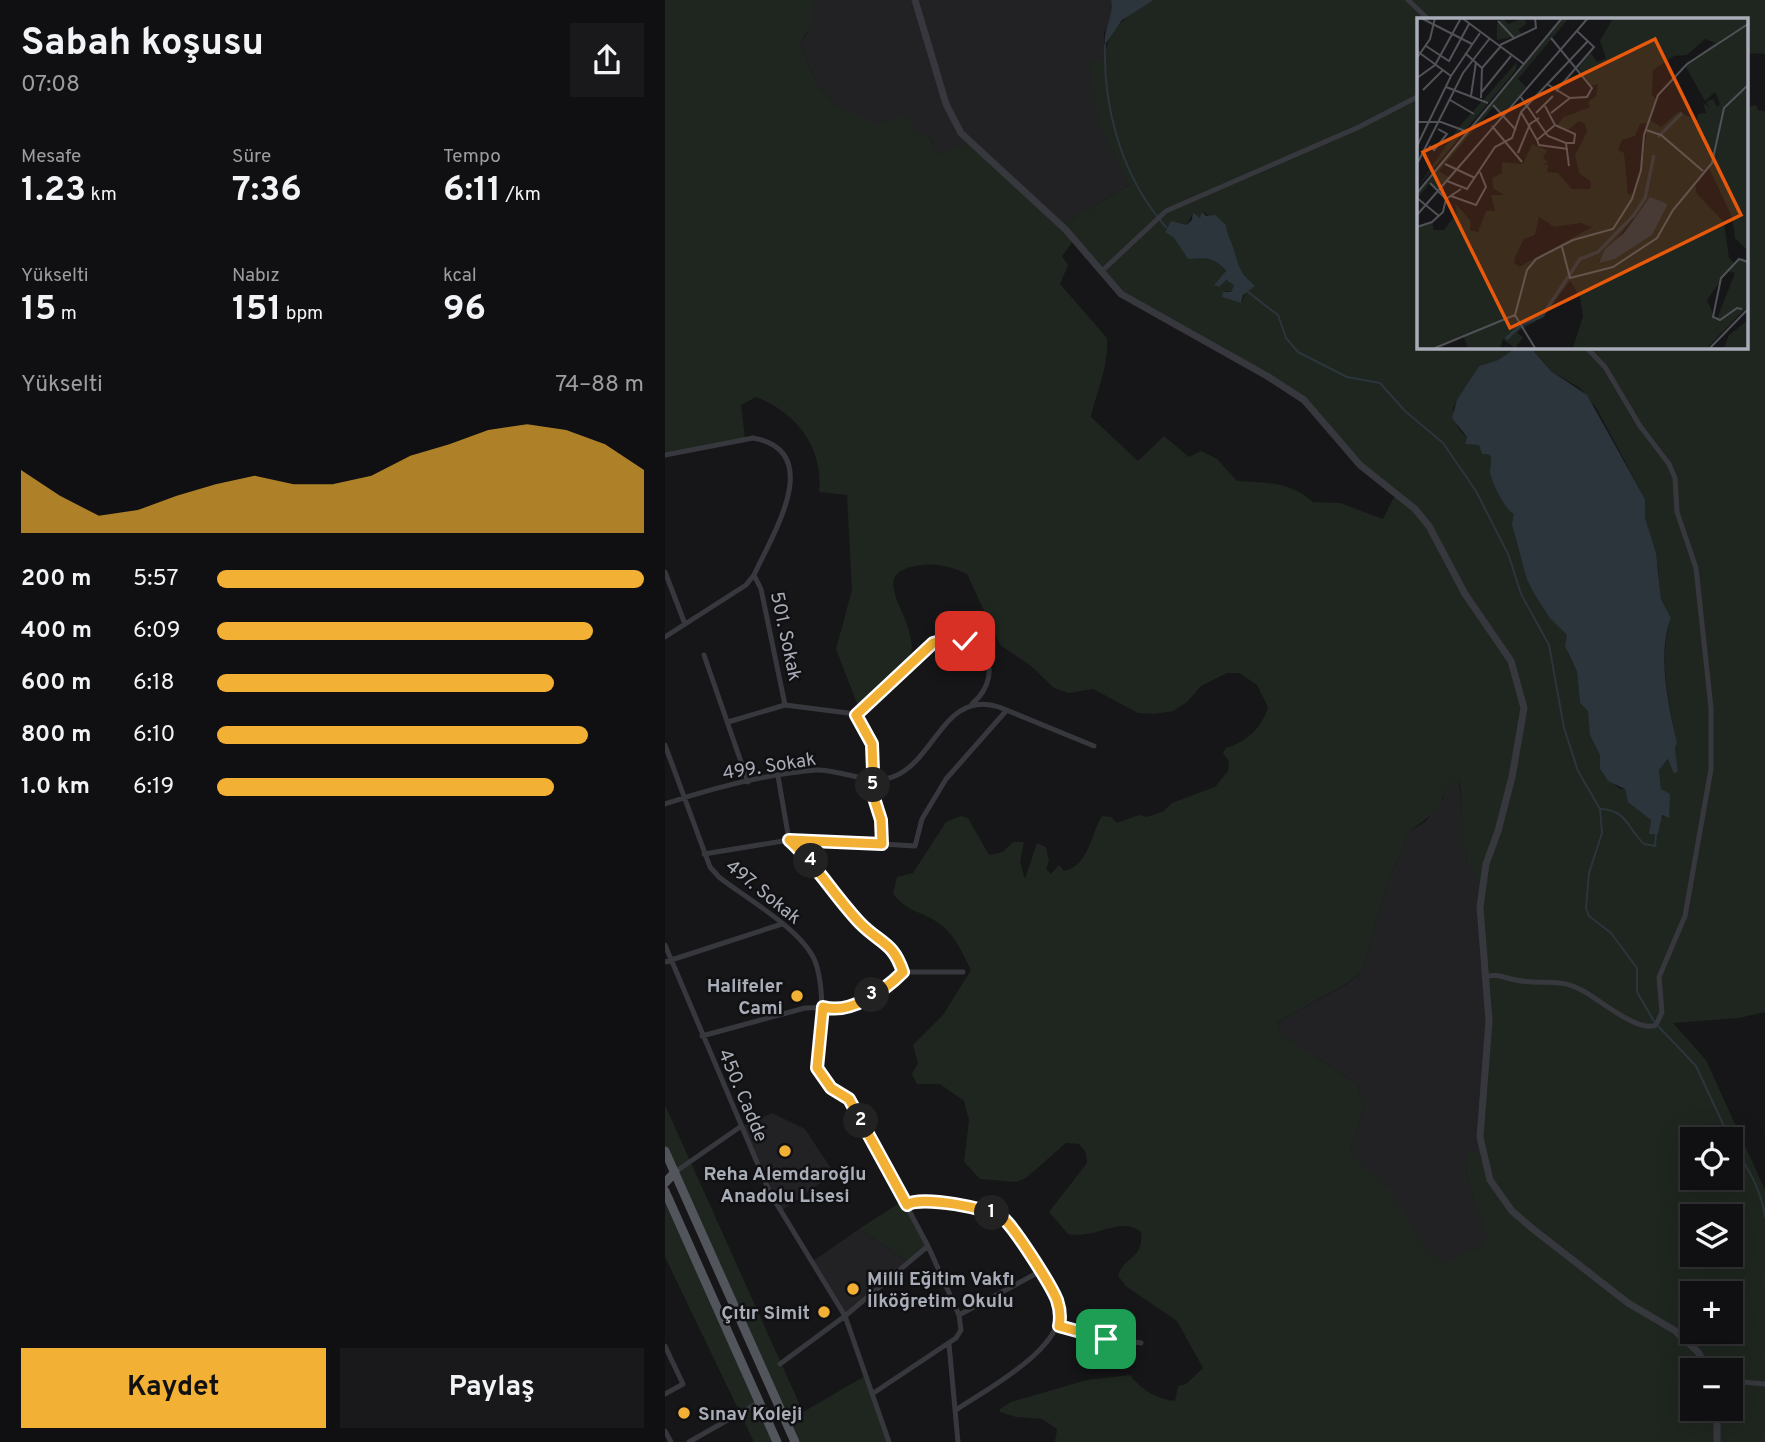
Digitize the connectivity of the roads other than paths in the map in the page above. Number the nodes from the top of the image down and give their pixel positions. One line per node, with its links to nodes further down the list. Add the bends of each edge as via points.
1 (915, 0): 5 (street, via 955,125)
2 (1408, 0): 3 (street)
3 (1427, 18)
4 (1417, 97): 5 (street, via 1166,211)
5 (1102, 271): 33 (street, via 1137,305 1304,400 1360,465 1429,526 1465,594 1511,661 1524,708 1512,777 1482,882 1479,928)
6 (1587, 348): 33 (street, via 1605,367 1675,478 1677,512 1696,568 1711,708 1711,769 1685,916 1659,977 1662,1012 1656,1025 1632,1022 1565,982)
7 (665, 455): 9 (street, via 753,438 787,460 793,485)
8 (665, 572): 10 (street)
9 (754, 575): 10 (street, via 736,594); 14 (street, 501. Sokak, via 761,589)
10 (685, 624): 11 (street)
11 (665, 637)
12 (704, 655): 17 (street)
13 (972, 704): 15 (street, via 987,703); 16 (street, via 985,688 991,664 975,644 949,639 920,652); 21 (street, 499. Sokak, via 945,724 904,771)
14 (785, 705): 16 (street); 17 (street)
15 (1006, 711): 19 (street); 26 (street, via 946,779 922,818 915,846)
16 (856, 715): 21 (street, via 872,744)
17 (728, 722): 22 (street)
18 (665, 745): 23 (street, 497. Sokak)
19 (1094, 746)
20 (778, 776): 21 (street, 499. Sokak, via 818,770); 22 (street, 499. Sokak); 25 (street)
21 (873, 780): 26 (street)
22 (748, 782): 23 (street, 499. Sokak)
23 (686, 797): 24 (street, 499. Sokak); 27 (street, 497. Sokak)
24 (665, 804)
25 (789, 840): 26 (street); 27 (street); 31 (street, via 810,859 862,925 891,946)
26 (882, 844)
27 (704, 854): 28 (street, 497. Sokak, via 719,877)
28 (782, 924): 30 (street); 34 (street, 497. Sokak, via 817,964)
29 (665, 945): 30 (street, 450. Cadde)
30 (668, 961): 35 (street, 450. Cadde)
31 (903, 972): 32 (street); 34 (street, via 880,991 847,1007)
32 (963, 972)
33 (1485, 976): 50 (street, via 1489,1021 1480,1137 1490,1180 1512,1211 1533,1229 1628,1303 1674,1330)
34 (823, 1007): 35 (street); 41 (street, 497. Sokak, via 817,1068 831,1088 849,1099)
35 (702, 1037): 36 (street, 450. Cadde)
36 (740, 1127): 38 (street); 45 (street, 450. Cadde, via 780,1212)
37 (665, 1151): 38 (main road)
38 (675, 1172): 39 (main road); 62 (main road)
39 (665, 1183)
40 (665, 1191): 56 (main road)
41 (907, 1205): 42 (street); 43 (street, via 925,1199 998,1215)
42 (928, 1246): 44 (street); 45 (street)
43 (1039, 1272): 44 (street); 46 (street, via 1057,1301)
44 (959, 1315): 48 (street, via 961,1330)
45 (845, 1316): 51 (street); 55 (street, 450. Cadde)
46 (1059, 1326): 47 (street, via 1084,1335); 57 (street, via 1018,1368)
47 (1141, 1343)
48 (949, 1344): 55 (street); 57 (street)
49 (665, 1346): 54 (street, via 683,1384)
50 (1702, 1358)
51 (780, 1364)
52 (1743, 1382): 53 (street)
53 (1765, 1384)
54 (665, 1394)
55 (872, 1394): 63 (street, 450. Cadde)
56 (759, 1402): 58 (street); 61 (main road)
57 (955, 1410): 64 (street)
58 (740, 1413): 60 (street)
59 (1717, 1421): 65 (street)
60 (688, 1442)
61 (778, 1442)
62 (795, 1442)
63 (889, 1442)
64 (958, 1442)
65 (1717, 1442)

